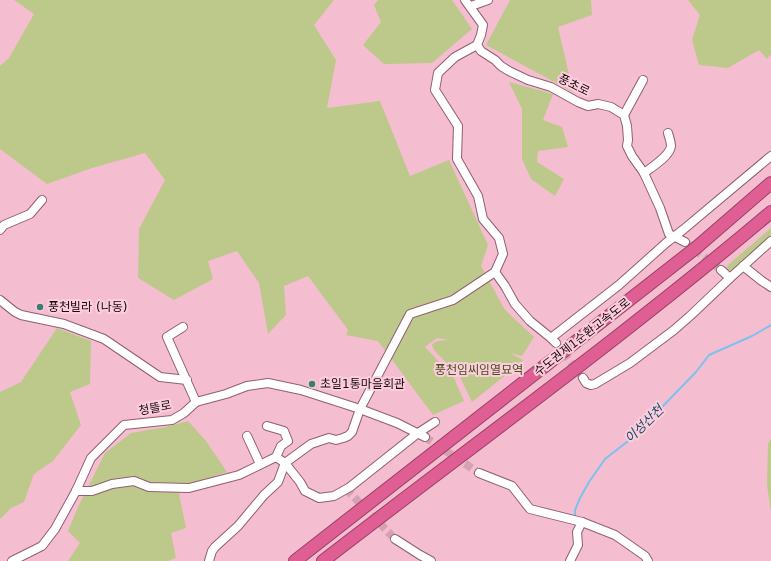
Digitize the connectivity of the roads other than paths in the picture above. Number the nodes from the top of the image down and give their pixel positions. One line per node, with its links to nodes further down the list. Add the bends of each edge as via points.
1 (488, 0): 2 (street)
2 (468, 3): 3 (street, via 483,25)
3 (477, 45): 5 (street, 풍초로, via 481,51 509,71 551,87 588,106 598,104); 18 (street, via 455,57 438,73 435,90 458,126 457,159 478,196 484,219 499,238 503,254)
4 (643, 80): 5 (street)
5 (624, 115): 8 (street, via 627,146)
6 (668, 133): 8 (street, via 671,148 656,165)
7 (771, 156): 13 (street)
8 (644, 173): 13 (street, via 669,234)
9 (771, 183): 41 (highway, 수도권제1순환고속도로, via 697,247)
10 (42, 200): 12 (street, via 30,214 4,225)
11 (771, 212): 37 (highway, 수도권제1순환고속도로, via 610,343)
12 (0, 230)
13 (674, 236): 15 (street); 18 (street, via 554,341 530,321 515,304)
14 (771, 241): 16 (street)
15 (686, 242)
16 (743, 266): 19 (street); 20 (street)
17 (721, 270): 19 (street)
18 (495, 272): 26 (street, via 453,300 410,314)
19 (730, 278): 23 (street, via 690,316 630,363 595,384 586,383)
20 (771, 287)
21 (0, 300): 24 (street, via 21,315 64,324 104,339 160,377)
22 (183, 326): 24 (street, via 167,337)
23 (582, 378)
24 (187, 380): 25 (street)
25 (196, 402): 26 (street, 청뜰로, via 246,386 268,383 302,390); 35 (street, 청뜰로, via 172,420 124,425 91,458)
26 (360, 409): 29 (street, 청뜰로); 32 (street, via 352,432 348,436 336,440 324,439 311,444)
27 (435, 422): 29 (street)
28 (267, 426): 31 (street, via 284,431 288,441 281,446)
29 (422, 435): 32 (street, via 334,496 319,498 305,491)
30 (247, 436): 33 (street)
31 (276, 457): 32 (street); 33 (street)
32 (285, 463): 40 (street, via 278,482 215,547)
33 (260, 464): 35 (street, via 239,474 190,488 149,487 134,481 112,484 92,491)
34 (479, 473): 36 (street, via 512,486 530,509)
35 (76, 491): 39 (street, 청뜰로, via 55,529 42,546)
36 (582, 522): 45 (street, via 577,532 578,545); 46 (street, via 615,535 645,556)
37 (364, 529): 42 (highway, 수도권제1순환고속도로); 43 (highway)
38 (395, 539): 44 (street)
39 (12, 561)
40 (209, 561)
41 (295, 561)
42 (323, 561)
43 (333, 561)
44 (431, 561)
45 (570, 561)
46 (648, 561)

